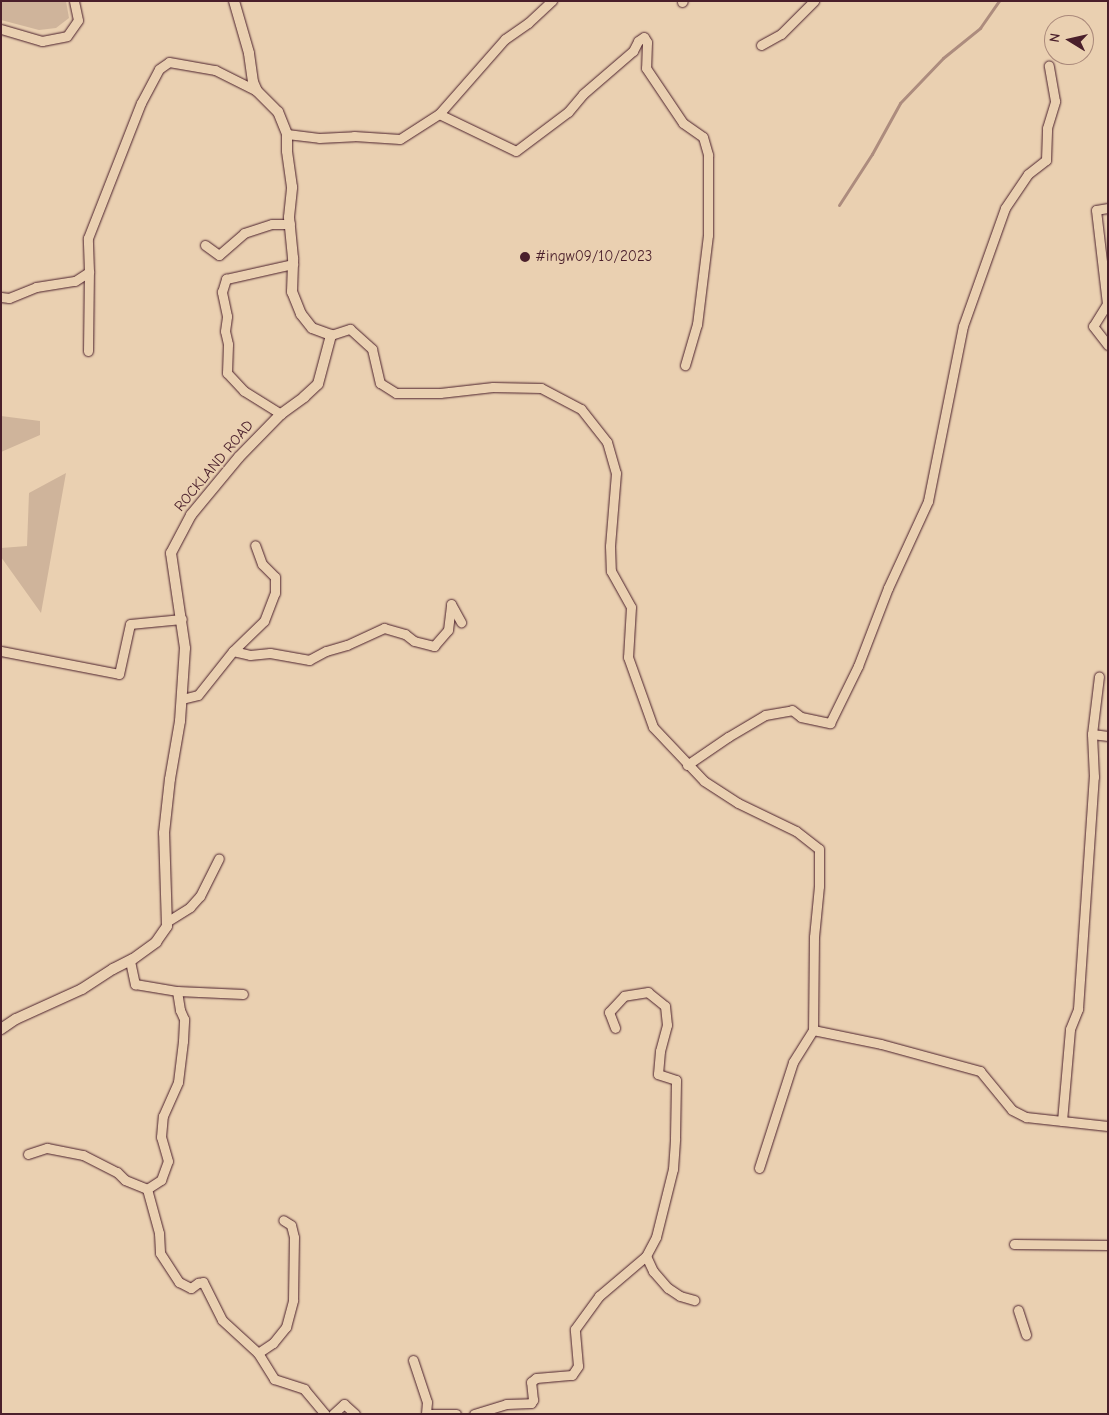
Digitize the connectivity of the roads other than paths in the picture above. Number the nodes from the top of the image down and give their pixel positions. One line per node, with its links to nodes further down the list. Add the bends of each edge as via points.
1 (74, 1): 5 (street, via 78,20 66,36 42,41)
2 (234, 1): 8 (street, via 249,53 253,82)
3 (552, 1): 9 (street, via 493,51)
4 (814, 1): 6 (street, via 781,34)
5 (1, 29)
6 (761, 45)
7 (1049, 66): 31 (street, via 1055,101 1047,128 1046,160 1028,174 1005,208 963,326 928,502 830,723 801,717 792,710 765,715)
8 (258, 91): 10 (street, via 278,112); 15 (street, via 215,70 169,62 159,69 141,103 88,238)
9 (439, 114): 10 (street, via 400,139 319,138); 20 (street, via 516,151 568,112 644,37 647,42 646,68 683,123 703,137 708,154 706,254 697,324)
10 (288, 134): 12 (street, via 292,187)
11 (1108, 208): 18 (street, via 1096,210 1107,304 1093,326)
12 (290, 224): 13 (street, via 272,224 244,233 218,255); 14 (street)
13 (206, 245)
14 (293, 264): 17 (street, via 292,292 301,314 312,328); 21 (street, via 226,278 222,292 227,316 227,373 244,391)
15 (89, 272): 16 (street, via 75,281 36,287 9,298); 19 (street)
16 (1, 297)
17 (331, 335): 21 (street, ROCKLAND ROAD, via 318,384); 31 (street, via 350,329 372,349 380,383 396,393 440,393 493,387 541,388 581,408 607,442 616,473 611,572 631,607 628,657 633,676 653,727)
18 (1108, 345)
19 (88, 351)
20 (686, 365)
21 (280, 414): 23 (street, ROCKLAND ROAD, via 239,457 182,530 171,554)
22 (255, 546): 26 (street, via 262,564 275,577 275,593 264,621)
23 (182, 619): 25 (street, via 130,624 119,674); 28 (street, ROCKLAND ROAD, via 185,648)
24 (461, 622): 26 (street, via 451,604 448,630 434,646 384,628 309,660)
25 (1, 651)
26 (233, 651): 28 (street, via 198,695)
27 (1099, 676): 29 (street)
28 (182, 699): 33 (street, ROCKLAND ROAD, via 164,833)
29 (1092, 734): 30 (street); 40 (street, via 1094,777 1078,1009 1070,1029)
30 (1108, 736)
31 (687, 765): 39 (street, via 704,781 738,803 796,831 819,850)
32 (219, 858): 33 (street, via 200,896 190,907)
33 (168, 921): 34 (street, via 156,942)
34 (130, 961): 35 (street, via 134,984); 38 (street)
35 (177, 991): 36 (street); 44 (street, via 184,1018 184,1041 178,1082 166,1105 161,1127 168,1161 161,1180)
36 (243, 994)
37 (615, 1028): 48 (street, via 609,1012 624,996 648,992 665,1006 667,1026 658,1074 676,1080 673,1169 656,1237)
38 (1, 1029)
39 (813, 1030): 40 (street, via 881,1044 980,1072 1012,1110 1026,1117); 43 (street, via 793,1062)
40 (1062, 1121): 41 (street)
41 (1108, 1126)
42 (28, 1154): 44 (street, via 46,1148 83,1155)
43 (759, 1168)
44 (147, 1190): 52 (street, via 159,1233 160,1253 169,1269 187,1288 203,1282 222,1320)
45 (283, 1220): 52 (street, via 291,1225 294,1237 293,1300 286,1327 273,1343)
46 (1014, 1244): 47 (street)
47 (1108, 1245)
48 (646, 1256): 49 (street, via 653,1271 668,1288); 60 (street, via 599,1296 575,1329 578,1366 572,1376 536,1378 531,1382 531,1403 506,1404)
49 (694, 1300)
50 (1018, 1310): 51 (street)
51 (1026, 1334)
52 (258, 1353): 54 (street, via 274,1379 304,1389)
53 (413, 1360): 57 (street, via 427,1402)
54 (325, 1414)
55 (333, 1414): 56 (street, via 344,1404)
56 (355, 1414)
57 (426, 1414)
58 (431, 1414): 59 (street)
59 (456, 1414)
60 (474, 1414)

